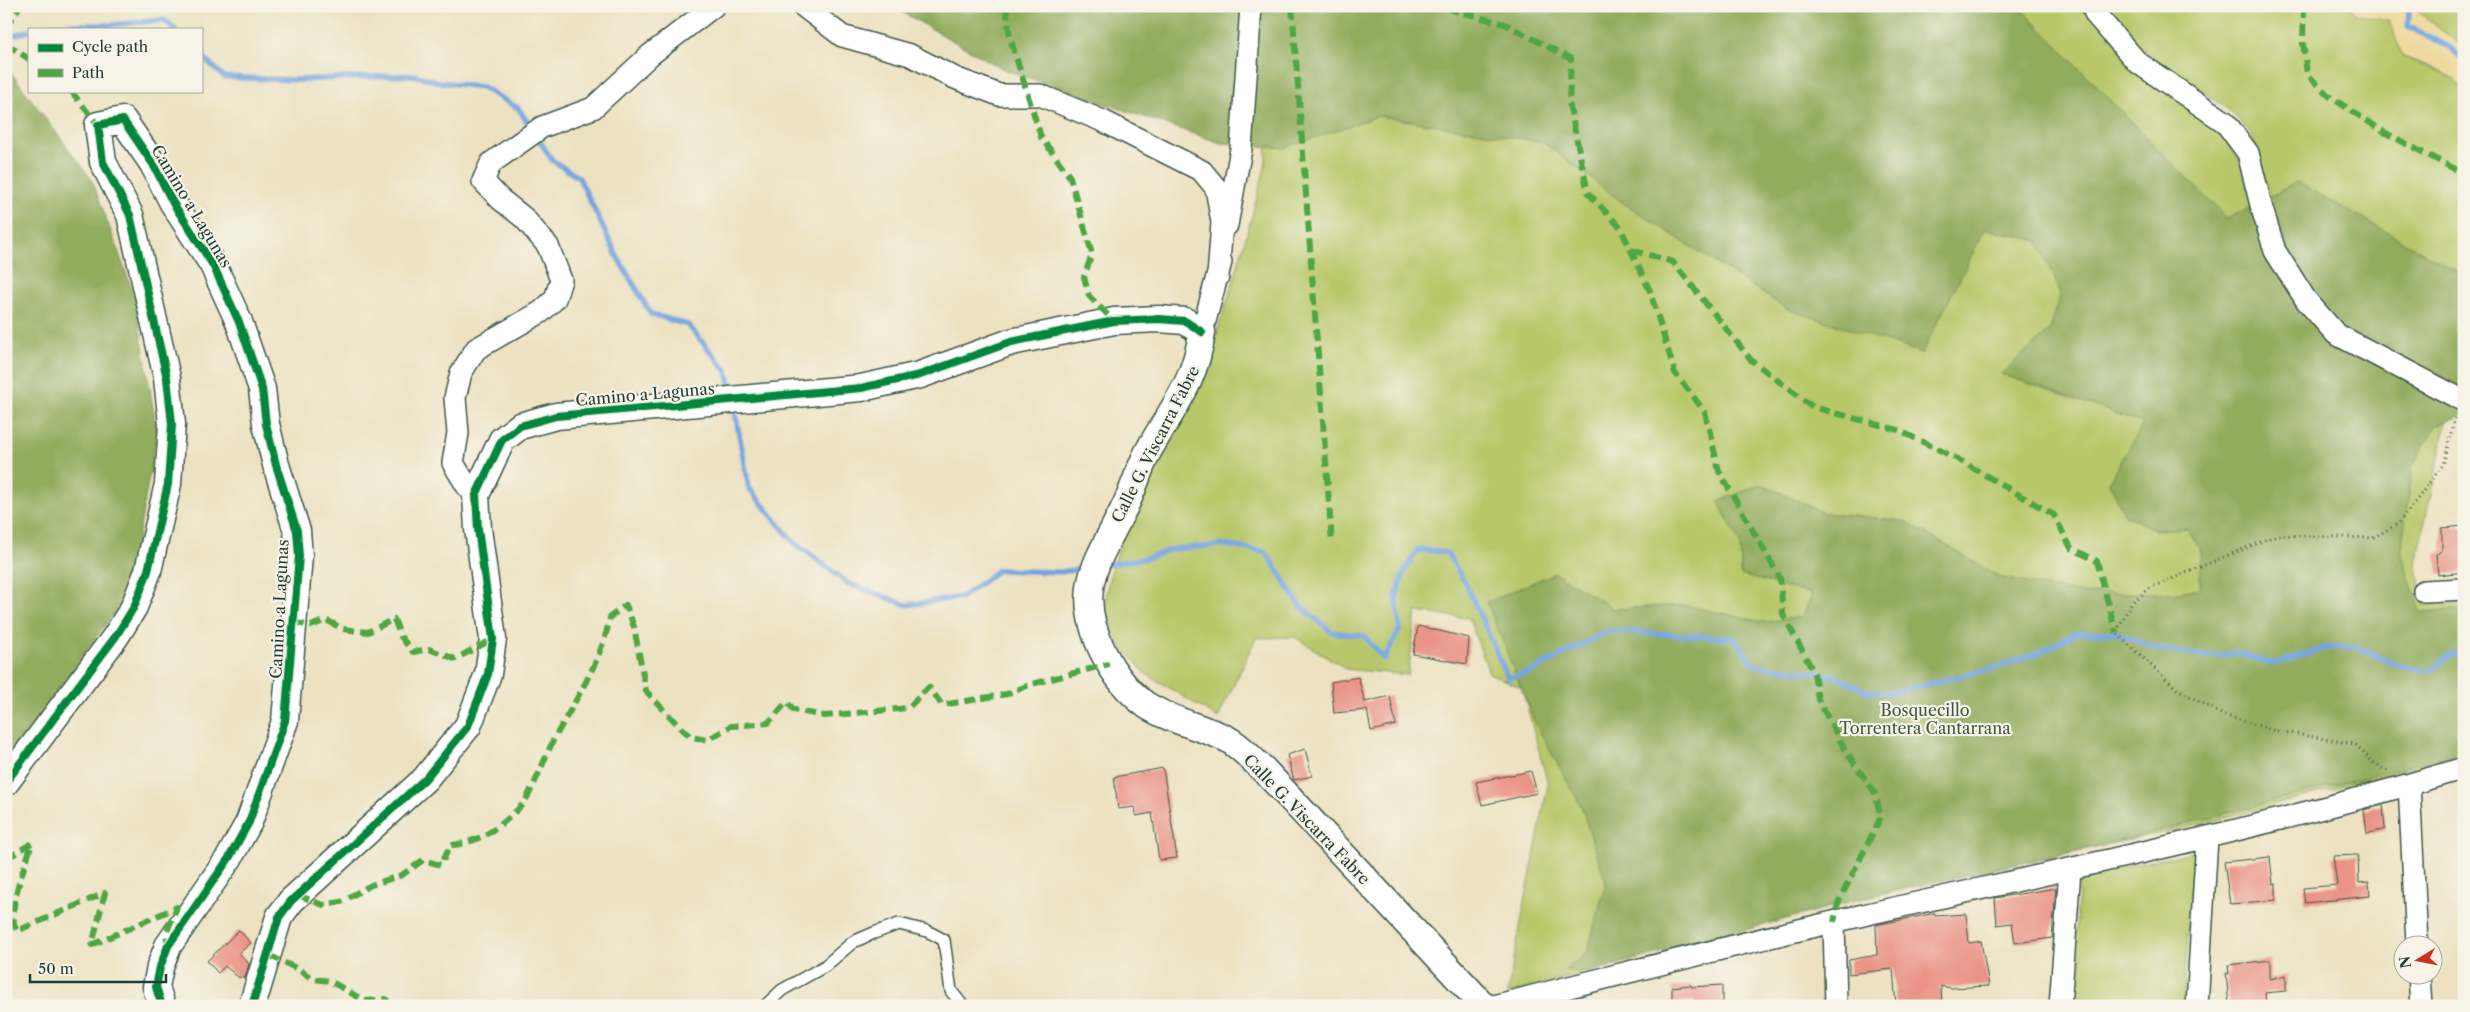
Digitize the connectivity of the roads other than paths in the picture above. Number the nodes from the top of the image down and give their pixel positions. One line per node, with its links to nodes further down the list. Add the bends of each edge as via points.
1 (714, 6): 8 (street, via 650,55 593,108 542,127 491,163 483,181 524,218 548,246 561,280 555,299 541,312 476,349 460,373 456,398 458,433 453,463)
2 (803, 6): 5 (street, via 842,36 910,55 955,78 999,95 1040,95 1103,121 1202,171 1216,188 1222,222)
3 (1251, 6): 5 (street, via 1241,149)
4 (2092, 6): 7 (street, via 2096,15 2137,62 2225,122 2231,130 2248,153 2275,252 2306,300 2336,334)
5 (1218, 276): 6 (street)
6 (1202, 332): 8 (street, Camino a Lagunas, via 1185,321 1114,321 1012,342 920,375 861,388 556,416 520,426 502,440); 23 (street, Calle G. Viscarra Fabre, via 1199,354 1187,387 1148,450 1090,580 1088,600 1096,636 1122,682 1146,705 1225,738 1264,770)
7 (2462, 400)
8 (476, 495): 20 (street, Camino a Lagunas, via 493,639 488,674 468,726 425,779 283,912)
9 (2464, 589): 10 (street)
10 (2424, 591)
11 (2464, 768): 13 (street)
12 (6, 782): 19 (street, Camino a Lagunas, via 134,608 148,571 168,484 172,424 167,378 130,215 103,162 99,134 98,125 123,120 213,265 239,322 262,389 266,424 297,531 299,556 285,722 249,822 224,866 168,946 156,987)
13 (2409, 785): 14 (street); 17 (street)
14 (2207, 838): 15 (street); 27 (street)
15 (2070, 868): 16 (street); 26 (street)
16 (1834, 922): 24 (street); 25 (street)
17 (2416, 934)
18 (2420, 984): 28 (street)
19 (162, 1006)
20 (252, 1006)
21 (765, 1006): 22 (lane, via 782,990 825,966 853,942 899,924 927,931 944,940 951,991)
22 (963, 1006)
23 (1484, 1006)
24 (1493, 1006)
25 (1836, 1006)
26 (2060, 1006)
27 (2197, 1006)
28 (2421, 1006)

